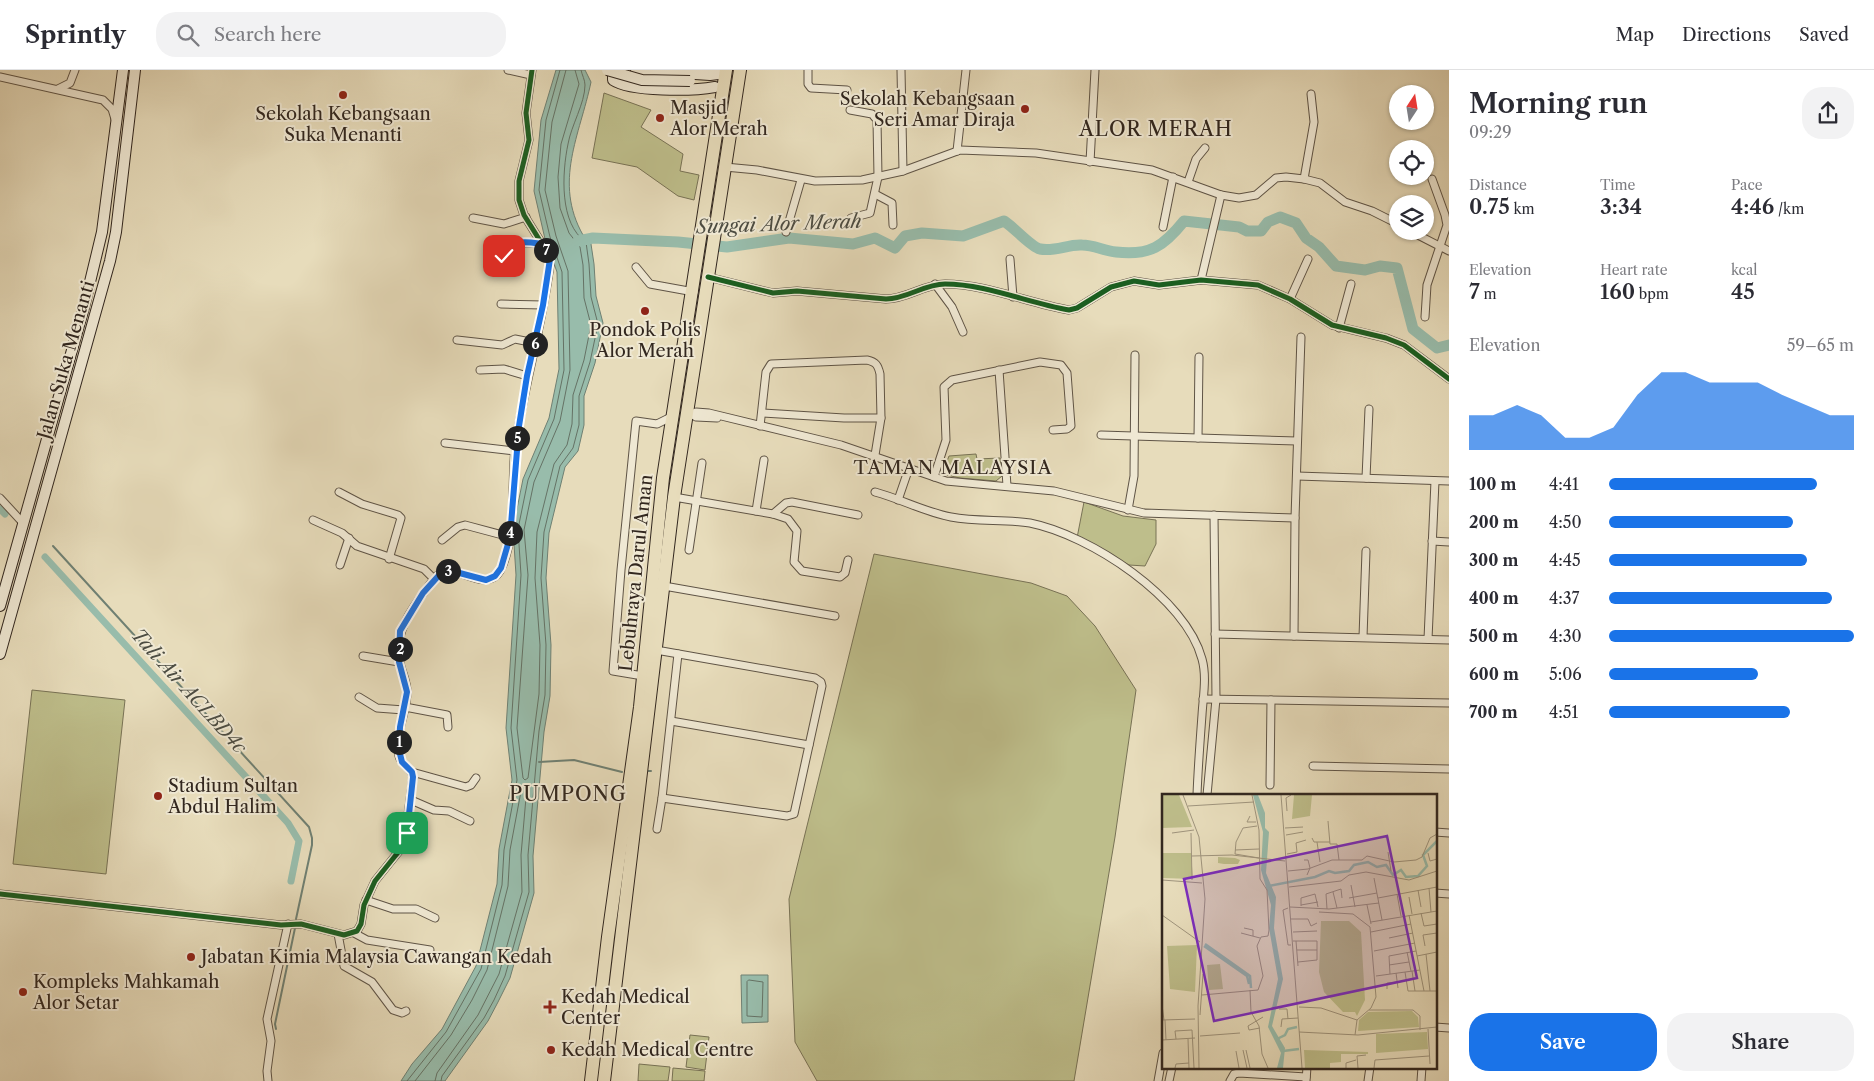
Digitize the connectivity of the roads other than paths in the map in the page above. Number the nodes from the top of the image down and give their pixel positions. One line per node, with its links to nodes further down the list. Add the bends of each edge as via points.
1 (75, 70): 17 (street, via 70,83)
2 (123, 70): 22 (main road, Jalan Suka Menanti)
3 (135, 70): 130 (main road, Jalan Suka Menanti, via 110,261)
4 (508, 70): 13 (street)
5 (607, 70): 16 (main road, bridge, via 642,80)
6 (613, 70): 19 (main road, via 612,77 617,82 641,87)
7 (636, 70): 16 (main road)
8 (740, 70): 26 (highway, Lebuhraya Darul Aman)
9 (808, 70): 18 (street, via 811,88)
10 (901, 70): 27 (street)
11 (966, 70): 24 (street)
12 (1095, 70): 25 (street)
13 (532, 72): 36 (street, via 526,113 529,140 518,192)
14 (720, 72): 16 (main road); 19 (highway, Lebuhraya Darul Aman)
15 (0, 77): 17 (street)
16 (689, 77): 19 (main road)
17 (58, 89): 22 (street, via 103,100 112,109)
18 (847, 90)
19 (719, 92): 41 (highway, Lebuhraya Darul Aman)
20 (1311, 94): 30 (street, via 1314,122)
21 (850, 110): 28 (street, via 872,114 877,120)
22 (116, 122): 109 (main road, Jalan Suka Menanti, via 102,232)
23 (1205, 148): 32 (street, via 1196,159)
24 (957, 150): 25 (street, via 1036,153); 27 (street)
25 (1090, 162): 29 (street, via 1133,166)
26 (725, 167): 31 (street); 41 (highway, Lebuhraya Darul Aman)
27 (903, 171): 28 (street)
28 (878, 177): 31 (street); 34 (street)
29 (1173, 177): 32 (street); 42 (street)
30 (1304, 179): 35 (street, via 1276,178 1245,199); 39 (street, via 1320,183 1344,202)
31 (801, 180): 43 (street)
32 (1188, 182): 35 (street)
33 (1434, 185): 46 (street, via 1446,220)
34 (875, 194): 38 (street, via 870,213); 40 (street, via 892,203)
35 (1221, 195): 54 (street)
36 (526, 217): 37 (street, via 504,224); 45 (street)
37 (473, 218)
38 (851, 218)
39 (1389, 220)
40 (893, 225)
41 (709, 227): 48 (highway, Lebuhraya Darul Aman)
42 (1164, 227)
43 (786, 232)
44 (1426, 240): 46 (street)
45 (543, 244): 51 (street, via 514,244 506,250); 61 (street, via 550,259)
46 (1440, 248): 47 (street); 62 (street, via 1425,294)
47 (1449, 250)
48 (705, 256): 53 (highway, Lebuhraya Darul Aman); 57 (highway, Lebuhraya Darul Aman)
49 (1010, 259): 58 (street)
50 (1308, 259): 59 (street)
51 (502, 267)
52 (636, 267): 57 (street, via 650,284)
53 (708, 277): 55 (street, via 773,293 797,291 886,299 898,298); 76 (highway, Lebuhraya Darul Aman)
54 (1200, 280): 58 (street, via 1164,285 1124,282 1069,310); 59 (street, via 1258,285)
55 (935, 284): 58 (street, via 963,285); 64 (street, via 952,307)
56 (1351, 284): 63 (street)
57 (694, 292): 76 (highway, Lebuhraya Darul Aman, via 679,375)
58 (1013, 297)
59 (1290, 299): 63 (street)
60 (502, 304): 61 (street)
61 (543, 305): 67 (street)
62 (1425, 317)
63 (1339, 328): 73 (street, via 1404,345)
64 (963, 332)
65 (1300, 337): 83 (street)
66 (456, 340): 67 (street, via 502,345 515,339)
67 (535, 343): 72 (street)
68 (1135, 355): 81 (street)
69 (1199, 357): 82 (street)
70 (480, 370): 72 (street, via 504,369)
71 (1000, 370): 79 (street, via 1047,362 1065,368 1071,426); 91 (street, via 946,384 943,391 946,440); 95 (street)
72 (527, 376): 85 (street)
73 (1449, 379)
74 (1369, 409): 92 (street)
75 (763, 413): 77 (street); 77 (street, via 766,372 771,364 867,360 874,361 879,367); 78 (street)
76 (684, 414): 78 (street, via 696,412); 98 (highway, Lebuhraya Darul Aman); 134 (highway, Lebuhraya Darul Aman, via 668,449 653,562); 134 (street, via 657,424 636,421 613,671)
77 (881, 418): 86 (street)
78 (760, 426): 86 (street)
79 (1053, 430)
80 (1101, 435): 81 (street)
81 (1136, 436): 82 (street); 102 (street, via 1134,486)
82 (1198, 438): 83 (street)
83 (1297, 441): 90 (street)
84 (445, 443): 85 (street)
85 (515, 451): 110 (street)
86 (875, 455): 89 (street)
87 (764, 460): 103 (street)
88 (702, 463): 101 (street)
89 (909, 468): 91 (street); 100 (street)
90 (1297, 476): 92 (street); 107 (street)
91 (934, 478): 95 (street)
92 (1366, 478): 93 (street)
93 (1435, 481): 94 (street); 113 (street)
94 (1449, 481)
95 (1007, 486): 102 (street, via 1054,491)
96 (339, 492): 117 (street, via 362,504 398,515 399,529)
97 (876, 492): 100 (street)
98 (674, 497): 101 (street); 121 (highway, Lebuhraya Darul Aman)
99 (0, 498): 109 (street)
100 (898, 500): 136 (street, via 952,518 1018,522 1054,530 1128,569 1170,605 1196,643 1204,670)
101 (697, 501): 103 (street); 115 (street)
102 (1128, 510): 106 (street)
103 (756, 511): 104 (street)
104 (773, 514): 105 (street, via 792,502); 118 (street, via 788,519 796,526 794,562 798,569 840,578 845,573)
105 (858, 515)
106 (1214, 515): 107 (street); 124 (street)
107 (1295, 518): 125 (street)
108 (312, 520): 111 (street)
109 (23, 523): 122 (main road, Jalan Suka Menanti)
110 (510, 537): 112 (street, via 465,525); 120 (street, via 501,568 492,578 482,580 447,570)
111 (349, 538): 117 (street, via 354,545); 119 (street)
112 (442, 540)
113 (1432, 541): 114 (street); 127 (street)
114 (1449, 542)
115 (689, 550)
116 (1366, 551): 126 (street)
117 (389, 559): 120 (street, via 416,565)
118 (848, 560)
119 (340, 565)
120 (434, 580): 133 (street, via 400,631)
121 (664, 586): 123 (street); 129 (highway, Lebuhraya Darul Aman)
122 (0, 606)
123 (835, 616)
124 (1215, 634): 125 (street); 137 (street)
125 (1294, 636): 126 (street)
126 (1363, 637): 127 (street)
127 (1428, 639): 128 (street)
128 (1449, 640)
129 (656, 650): 131 (street); 163 (highway, Lebuhraya Darul Aman)
130 (0, 654)
131 (678, 654): 141 (street); 143 (street, via 819,680 822,686)
132 (363, 656): 133 (street)
133 (399, 662): 140 (street, via 406,680)
134 (643, 676): 161 (highway, Lebuhraya Darul Aman)
135 (359, 697): 140 (street, via 377,708)
136 (1203, 699): 137 (street); 149 (street)
137 (1216, 699): 138 (street); 150 (street)
138 (1270, 700): 139 (street); 148 (street)
139 (1449, 703)
140 (405, 708): 142 (street, via 447,715); 146 (street, via 400,727 399,756)
141 (671, 721): 143 (street); 151 (street)
142 (448, 727)
143 (809, 745): 151 (street, via 796,812 791,815)
144 (1313, 766): 145 (street)
145 (1449, 769)
146 (412, 772): 147 (street, via 466,787); 152 (street)
147 (476, 778)
148 (1270, 785)
149 (1197, 794)
150 (1207, 794)
151 (662, 798): 154 (street)
152 (411, 800): 153 (street); 160 (street, via 404,844 375,881)
153 (470, 821)
154 (657, 829)
155 (1436, 832): 156 (street)
156 (1449, 833)
157 (1436, 893): 159 (street)
158 (0, 894): 164 (street)
159 (1449, 894)
160 (366, 900): 162 (street, via 393,909 416,908); 165 (street, via 360,927)
161 (613, 900): 163 (highway); 167 (highway, Lebuhraya Darul Aman)
162 (435, 918)
163 (621, 920): 167 (highway); 179 (highway, Lebuhraya Darul Aman)
164 (288, 924): 166 (street, via 301,924); 177 (street, via 266,1019 271,1042 266,1071)
165 (354, 933): 166 (street); 168 (street, via 367,940)
166 (338, 934): 169 (street, via 344,966 372,982 393,1010)
167 (608, 937): 178 (highway, Lebuhraya Darul Aman)
168 (430, 950)
169 (406, 1011)
170 (1436, 1027): 171 (street)
171 (1449, 1028)
172 (1162, 1059): 180 (street)
173 (1172, 1068): 181 (street)
174 (1370, 1068): 183 (street)
175 (1422, 1068): 184 (street)
176 (1306, 1079): 182 (street, via 1239,1073 1234,1074)
177 (268, 1081)
178 (592, 1081)
179 (604, 1081)
180 (1158, 1081)
181 (1169, 1081)
182 (1230, 1081)
183 (1368, 1081)
184 (1421, 1081)

